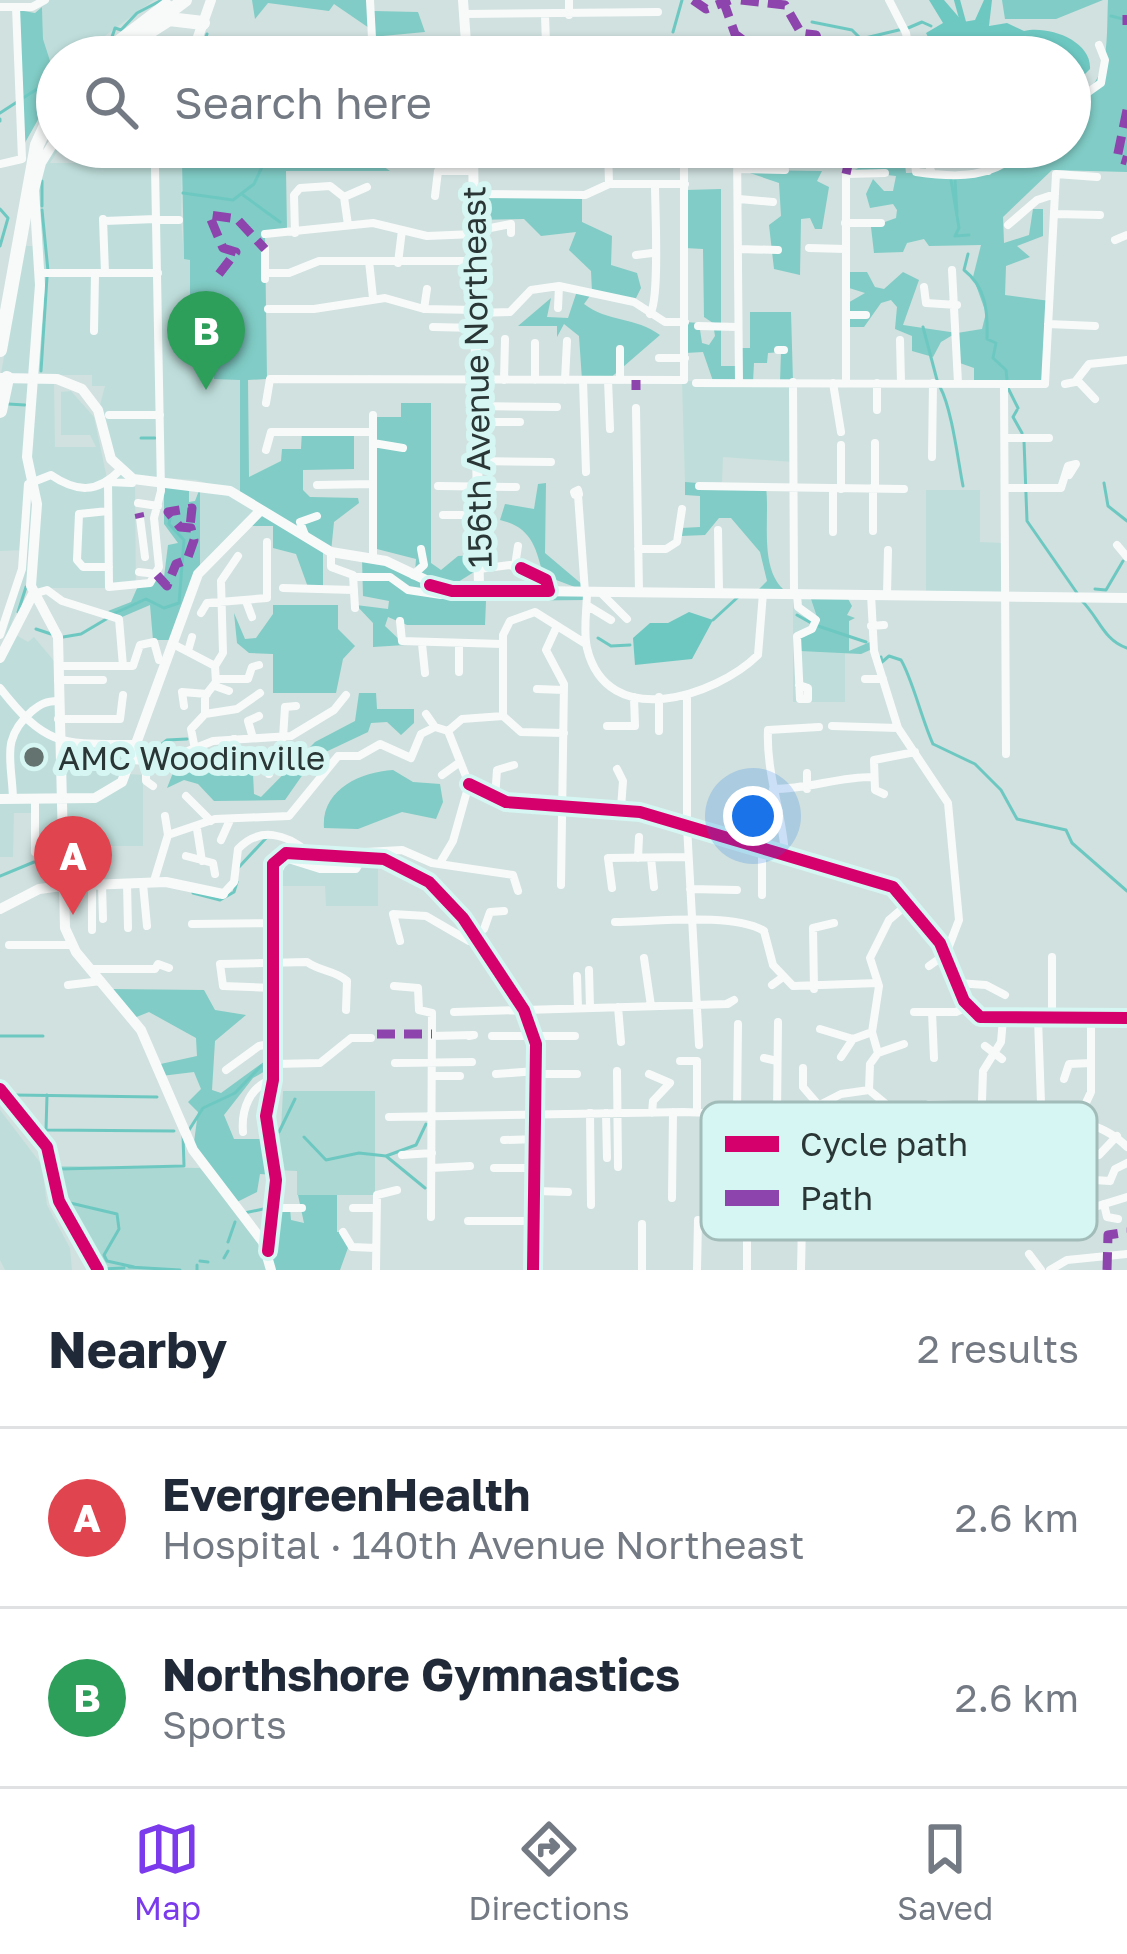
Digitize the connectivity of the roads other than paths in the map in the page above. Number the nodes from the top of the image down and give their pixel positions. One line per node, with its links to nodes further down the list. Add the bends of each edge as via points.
1 (45, 0): 11 (street)
2 (173, 0): 17 (highway)
3 (185, 0): 18 (highway)
4 (195, 0): 16 (highway)
5 (211, 0): 16 (main road)
6 (370, 0): 21 (street)
7 (463, 0): 13 (main road)
8 (569, 0): 15 (street)
9 (890, 0): 24 (street)
10 (0, 7): 11 (street)
11 (16, 7): 30 (street)
12 (658, 12): 15 (street)
13 (464, 14): 14 (street); 22 (main road)
14 (545, 15): 15 (street); 23 (street)
15 (569, 15)
16 (203, 23): 19 (highway, via 169,20); 20 (main road)
17 (125, 36)
18 (138, 36)
19 (143, 36)
20 (198, 36)
21 (372, 36)
22 (466, 36)
23 (546, 36)
24 (905, 36)
25 (1099, 45): 26 (street, via 1101,83)
26 (1091, 90)
27 (36, 130): 30 (highway)
28 (36, 151): 113 (highway)
29 (0, 164): 30 (street)
30 (24, 164): 100 (highway)
31 (40, 168): 84 (main road)
32 (154, 168): 60 (street)
33 (465, 168): 55 (street, via 438,171)
34 (474, 168): 52 (main road, 156th Avenue Northeast)
35 (609, 168): 48 (street)
36 (685, 168): 50 (street)
37 (739, 168): 56 (street)
38 (762, 168): 43 (street)
39 (915, 168): 46 (street)
40 (930, 168): 46 (street)
41 (986, 168): 44 (street)
42 (992, 168): 44 (street)
43 (784, 170)
44 (986, 172): 46 (street)
45 (885, 173): 62 (street, via 846,175)
46 (932, 174)
47 (1096, 177): 53 (street, via 1056,174)
48 (609, 184): 49 (street); 52 (street, via 585,195)
49 (656, 184): 50 (street); 78 (street)
50 (685, 184): 99 (street)
51 (368, 187): 54 (street)
52 (474, 194): 67 (main road, 156th Avenue Northeast)
53 (1055, 194): 58 (street); 65 (street)
54 (344, 196): 64 (street); 68 (street, via 330,185 296,190)
55 (435, 196)
56 (739, 199): 57 (street); 76 (street)
57 (773, 202)
58 (1056, 214): 59 (street); 101 (street)
59 (1100, 214)
60 (156, 220): 61 (street); 85 (street, via 104,220); 86 (street)
61 (179, 220)
62 (845, 223): 63 (street); 75 (street)
63 (880, 224)
64 (348, 225): 66 (street); 68 (street)
65 (1008, 225)
66 (402, 230): 67 (street, via 435,237); 82 (street)
67 (475, 232): 69 (street, via 511,224); 81 (main road, 156th Avenue Northeast)
68 (295, 233): 70 (street)
69 (511, 233)
70 (265, 234)
71 (1127, 236): 72 (street)
72 (1115, 240)
73 (265, 248): 80 (street, via 265,276 315,261)
74 (809, 248): 75 (street)
75 (846, 249): 97 (street)
76 (739, 250): 77 (street); 105 (street)
77 (778, 250)
78 (652, 253): 79 (street); 96 (street)
79 (636, 255)
80 (369, 261): 82 (street); 90 (street)
81 (475, 261): 82 (street); 95 (main road, 156th Avenue Northeast)
82 (398, 263)
83 (952, 270): 91 (street)
84 (40, 273): 85 (street); 125 (main road)
85 (100, 273): 86 (street); 107 (street)
86 (158, 273): 145 (street)
87 (560, 286): 92 (street); 95 (street, via 531,290 510,312); 96 (street, via 634,302)
88 (924, 287): 91 (street, via 926,303)
89 (427, 289): 94 (street)
90 (373, 298): 93 (street); 94 (street)
91 (957, 305): 134 (street)
92 (558, 308)
93 (268, 309)
94 (424, 309): 95 (street)
95 (476, 312): 106 (main road, 156th Avenue Northeast)
96 (650, 314): 99 (street)
97 (846, 315): 98 (street); 129 (street)
98 (866, 315)
99 (685, 322): 115 (street)
100 (0, 324)
101 (1048, 324): 103 (street); 135 (street, via 1045,384)
102 (698, 326): 105 (street)
103 (1095, 326)
104 (433, 327): 106 (street)
105 (739, 327): 130 (street)
106 (476, 328): 117 (main road, 156th Avenue Northeast)
107 (94, 331)
108 (505, 339): 118 (street)
109 (900, 340): 132 (street)
110 (567, 341): 120 (street)
111 (535, 344): 119 (street)
112 (620, 349): 123 (street)
113 (0, 350)
114 (659, 358): 115 (street)
115 (685, 358): 123 (street, via 685,379)
116 (1127, 360): 124 (street, via 1089,364)
117 (476, 380): 118 (street); 138 (street, via 268,380); 139 (main road, 156th Avenue Northeast)
118 (504, 380): 119 (street)
119 (536, 380): 120 (street)
120 (565, 380): 121 (street)
121 (583, 380): 122 (street); 163 (street)
122 (608, 380): 123 (street); 149 (street)
123 (620, 380)
124 (1077, 380): 136 (street); 137 (street)
125 (13, 382): 143 (highway); 162 (main road, via 62,380 89,396); 170 (main road)
126 (696, 382): 130 (street)
127 (793, 382): 128 (street); 130 (street); 173 (street)
128 (833, 382): 129 (street); 151 (street)
129 (846, 382): 131 (street)
130 (739, 383)
131 (877, 383): 132 (street); 142 (street)
132 (901, 383): 133 (street)
133 (933, 383): 134 (street); 159 (street)
134 (958, 383): 135 (street)
135 (1004, 384): 152 (street)
136 (1065, 384)
137 (1095, 399)
138 (266, 403)
139 (477, 406): 140 (street); 147 (main road, 156th Avenue Northeast)
140 (557, 407)
141 (636, 408): 201 (street)
142 (877, 410)
143 (0, 411)
144 (109, 415): 145 (street)
145 (160, 415): 166 (street)
146 (373, 415): 150 (street)
147 (477, 422): 148 (street); 160 (main road, 156th Avenue Northeast)
148 (520, 422)
149 (610, 429)
150 (373, 432): 154 (street); 158 (street, via 271,432)
151 (842, 432)
152 (1005, 438): 153 (street); 177 (street)
153 (1049, 438)
154 (373, 443): 157 (street); 168 (street)
155 (875, 443): 176 (street)
156 (841, 445): 178 (street)
157 (403, 448)
158 (266, 450)
159 (932, 457)
160 (477, 461): 161 (street); 174 (main road, 156th Avenue Northeast)
161 (551, 462)
162 (120, 470): 165 (street); 166 (main road)
163 (586, 472)
164 (1069, 476): 177 (street, via 1058,490)
165 (108, 482): 167 (street); 170 (street, via 76,489 51,475); 185 (street)
166 (161, 483): 182 (street); 184 (main road, via 218,487)
167 (132, 484)
168 (373, 484): 169 (street); 206 (street)
169 (317, 485)
170 (31, 486): 223 (main road); 241 (street, via 22,569)
171 (438, 486): 174 (street)
172 (699, 486): 173 (street)
173 (794, 486): 178 (street); 222 (street)
174 (478, 487): 175 (street); 188 (main road, 156th Avenue Northeast)
175 (516, 487)
176 (874, 488): 178 (street); 179 (street); 191 (street)
177 (1004, 488): 228 (street)
178 (837, 489): 193 (street)
179 (904, 489)
180 (578, 495): 225 (street)
181 (138, 503): 182 (street)
182 (158, 506): 192 (street)
183 (682, 509): 201 (street, via 681,534 666,549)
184 (261, 510): 194 (main road); 243 (main road, via 199,573)
185 (109, 511): 208 (street); 208 (street, via 78,515 77,560)
186 (317, 515): 194 (street, via 300,521)
187 (443, 515): 188 (street)
188 (478, 515): 209 (main road, 156th Avenue Northeast)
189 (140, 518): 198 (street)
190 (718, 530): 220 (street)
191 (873, 531)
192 (158, 532): 198 (street); 199 (street)
193 (833, 532)
194 (305, 535): 203 (main road)
195 (267, 542): 231 (street, via 267,598)
196 (1117, 545): 205 (street)
197 (518, 546): 207 (street)
198 (144, 547): 199 (street)
199 (160, 547): 211 (street)
200 (421, 549): 212 (street, via 424,565)
201 (638, 549): 219 (street)
202 (888, 550): 227 (street)
203 (331, 552): 206 (main road); 213 (street, via 331,567)
204 (238, 556): 230 (street, via 222,578)
205 (1127, 557)
206 (373, 558): 212 (main road)
207 (515, 566): 209 (street); 218 (street, via 546,580)
208 (109, 567): 211 (street, via 110,586 150,584)
209 (479, 569): 217 (main road, 156th Avenue Northeast)
210 (139, 572): 211 (street)
211 (157, 574)
212 (411, 575): 215 (main road)
213 (353, 577): 215 (street); 216 (street)
214 (283, 588): 216 (street)
215 (428, 589): 217 (main road); 224 (street)
216 (354, 590): 232 (street)
217 (479, 591): 218 (main road)
218 (549, 591): 225 (main road)
219 (639, 592): 220 (main road); 225 (main road)
220 (719, 592): 221 (main road)
221 (763, 593): 222 (main road); 273 (street, via 756,657)
222 (795, 593): 226 (main road); 262 (street, via 798,607 816,618 797,636)
223 (33, 594): 249 (main road); 253 (street, via 47,590 122,621); 256 (main road, via 57,633)
224 (441, 595)
225 (590, 595): 235 (street); 236 (street); 246 (street)
226 (871, 595): 227 (main road); 240 (street)
227 (886, 595): 228 (main road)
228 (1005, 596): 229 (main road); 298 (street)
229 (1127, 598)
230 (223, 600): 231 (street); 233 (street); 252 (street, via 224,653)
231 (246, 601): 234 (street)
232 (355, 608)
233 (201, 613)
234 (252, 617)
235 (611, 620)
236 (627, 620)
237 (400, 621): 244 (street, via 402,641)
238 (884, 625): 240 (street)
239 (557, 626): 245 (street, via 530,612 508,623); 246 (street); 265 (street, via 546,650)
240 (871, 626): 260 (street)
241 (0, 635)
242 (192, 637): 248 (street)
243 (173, 644): 248 (street); 295 (main road)
244 (422, 644): 247 (street); 257 (street)
245 (502, 644): 247 (street); 280 (street)
246 (586, 644): 271 (street, via 613,690)
247 (459, 646): 255 (street)
248 (192, 652): 252 (street); 254 (street)
249 (0, 658)
250 (158, 660): 253 (street, via 147,642 136,665)
251 (259, 665): 261 (street, via 248,679)
252 (215, 666): 261 (street)
253 (122, 668): 256 (street)
254 (190, 670)
255 (459, 672)
256 (58, 673): 259 (street); 274 (main road)
257 (425, 674)
258 (865, 679): 260 (street)
259 (103, 680)
260 (883, 680): 287 (street)
261 (216, 682): 266 (street); 268 (street)
262 (799, 685)
263 (0, 688): 281 (street)
264 (537, 688): 265 (street)
265 (564, 690): 290 (street)
266 (229, 691)
267 (260, 693): 277 (street, via 237,710)
268 (206, 694): 275 (street, via 181,693); 277 (street)
269 (124, 695): 282 (street, via 123,718)
270 (346, 695): 291 (street, via 330,713)
271 (634, 697): 272 (street); 283 (street, via 635,726)
272 (659, 697): 273 (street); 289 (street)
273 (687, 698): 322 (street)
274 (58, 700): 281 (street); 282 (main road)
275 (184, 706)
276 (296, 706): 291 (street, via 285,707)
277 (205, 714): 296 (street, via 186,729)
278 (426, 714): 285 (street)
279 (259, 716): 292 (street, via 248,721)
280 (503, 716): 288 (street, via 465,718); 290 (street, via 518,731)
281 (24, 718): 294 (street); 314 (street, via 6,742)
282 (58, 719): 294 (main road)
283 (607, 726)
284 (832, 726): 287 (street)
285 (435, 727): 288 (street); 320 (street, via 422,734 412,758 377,744 335,758 298,810)
286 (819, 727): 309 (street, via 770,727)
287 (898, 728): 297 (street)
288 (448, 731): 300 (street)
289 (659, 731)
290 (564, 733): 317 (street)
291 (283, 737): 292 (street)
292 (254, 738): 293 (street)
293 (234, 739): 296 (street); 304 (street, via 236,756 273,760)
294 (59, 740): 295 (street); 316 (main road)
295 (138, 744): 299 (main road)
296 (195, 748): 299 (street)
297 (914, 752): 306 (street, via 874,760); 368 (street, via 948,803 959,920)
298 (1006, 754)
299 (139, 761): 307 (street); 316 (main road, via 105,796)
300 (460, 762): 305 (street); 308 (street)
301 (514, 765): 313 (street, via 497,770)
302 (617, 769): 318 (street)
303 (807, 772): 310 (street)
304 (269, 774)
305 (442, 775)
306 (873, 777): 310 (street); 311 (street)
307 (149, 783)
308 (469, 784): 313 (street); 337 (street)
309 (772, 789): 310 (street); 330 (street, via 783,814)
310 (807, 789)
311 (884, 794)
312 (186, 796): 321 (street)
313 (495, 798): 317 (street)
314 (7, 799): 315 (main road)
315 (35, 800): 316 (main road); 328 (street)
316 (61, 800): 344 (main road)
317 (564, 803): 318 (street); 343 (street)
318 (621, 808): 322 (street)
319 (165, 816): 324 (street)
320 (227, 820): 321 (street); 326 (street)
321 (211, 821): 323 (street)
322 (687, 826): 327 (street); 332 (street)
323 (197, 829): 324 (street); 335 (street)
324 (168, 835): 340 (street)
325 (639, 837): 333 (street)
326 (221, 840)
327 (762, 848): 330 (street); 351 (street)
328 (35, 852)
329 (310, 854): 336 (street); 337 (street, via 402,850); 339 (street, via 278,855); 350 (street, via 288,838 247,840)
330 (784, 854): 352 (street, via 881,881)
331 (186, 856): 335 (street)
332 (688, 857): 334 (street); 348 (street)
333 (638, 858): 334 (street); 346 (street, via 608,858)
334 (651, 858): 345 (street)
335 (202, 861): 338 (street, via 214,864)
336 (360, 864): 339 (street, via 320,869 285,858); 364 (street, via 394,863 429,882)
337 (439, 864): 347 (street, via 510,874)
338 (214, 874)
339 (274, 877): 358 (street)
340 (148, 882): 341 (main road); 350 (main road); 361 (street)
341 (127, 884): 342 (main road); 362 (street)
342 (97, 885): 344 (main road); 355 (street); 363 (street)
343 (562, 885)
344 (62, 886): 353 (main road); 365 (main road)
345 (653, 886)
346 (612, 888)
347 (518, 890)
348 (690, 890): 349 (street); 357 (street)
349 (737, 890)
350 (223, 894)
351 (762, 895)
352 (910, 902): 368 (street); 380 (street, via 889,920 871,956)
353 (0, 910)
354 (504, 911): 364 (street, via 490,912)
355 (104, 920)
356 (615, 922): 357 (street)
357 (693, 922): 377 (street, via 770,930 773,965); 387 (street)
358 (273, 923): 360 (street); 371 (street)
359 (834, 923): 385 (street, via 813,928)
360 (191, 924)
361 (147, 926)
362 (128, 928)
363 (92, 930)
364 (476, 937): 366 (street, via 465,941 426,916 393,914); 395 (street)
365 (68, 939): 367 (street); 374 (main road)
366 (400, 941)
367 (9, 945)
368 (946, 954): 372 (street); 379 (street)
369 (1052, 957): 402 (street)
370 (644, 958): 389 (street)
371 (273, 961): 384 (street); 384 (street, via 220,964 223,986); 394 (street, via 306,961 351,981)
372 (929, 966)
373 (169, 968): 374 (street)
374 (92, 969): 378 (main road)
375 (589, 970): 393 (street)
376 (577, 976): 392 (street)
377 (783, 977): 383 (street); 385 (street)
378 (101, 981): 381 (street); 501 (main road, via 141,1030 199,1160)
379 (957, 982): 386 (street); 390 (street)
380 (878, 983): 385 (street); 407 (street)
381 (68, 985)
382 (394, 986): 409 (street, via 418,988)
383 (772, 986)
384 (273, 988): 416 (street)
385 (814, 988)
386 (1005, 995)
387 (698, 1004): 388 (street); 389 (street); 418 (street)
388 (726, 1004)
389 (651, 1006): 391 (street)
390 (967, 1006): 398 (street); 400 (street)
391 (617, 1007): 393 (street); 415 (street)
392 (578, 1008): 393 (street); 395 (street)
393 (590, 1008)
394 (346, 1010)
395 (524, 1010): 396 (street); 408 (street)
396 (454, 1012)
397 (914, 1012): 398 (street)
398 (932, 1012): 424 (street)
399 (1127, 1018): 403 (street)
400 (1003, 1019): 401 (street); 421 (street)
401 (1039, 1019): 402 (street); 450 (street)
402 (1052, 1019): 403 (street)
403 (1091, 1019): 430 (street)
404 (778, 1022): 426 (street)
405 (738, 1024): 444 (street)
406 (820, 1029): 414 (street)
407 (872, 1032): 414 (street); 420 (street)
408 (535, 1034): 411 (street); 412 (street); 435 (street)
409 (433, 1036): 410 (street); 429 (street)
410 (469, 1036)
411 (492, 1036)
412 (574, 1036)
413 (371, 1038): 431 (street, via 351,1038 320,1063)
414 (853, 1039): 422 (street)
415 (621, 1042)
416 (274, 1043): 431 (street); 433 (street)
417 (904, 1044): 420 (street)
418 (699, 1045)
419 (985, 1046): 421 (street)
420 (878, 1053): 443 (street)
421 (998, 1056): 449 (street, via 982,1071)
422 (841, 1057)
423 (764, 1058): 426 (street)
424 (934, 1058)
425 (680, 1061): 453 (street, via 697,1061)
426 (777, 1061): 445 (street)
427 (472, 1062): 429 (street)
428 (395, 1063): 429 (street)
429 (433, 1063): 439 (street)
430 (1091, 1063): 442 (street, via 1069,1064); 451 (street)
431 (274, 1064): 441 (street)
432 (803, 1068): 446 (street, via 803,1087)
433 (226, 1070)
434 (617, 1071): 457 (street)
435 (537, 1072): 436 (street); 437 (street); 459 (street)
436 (496, 1074)
437 (577, 1074)
438 (649, 1074): 458 (street, via 670,1083 652,1101)
439 (433, 1076): 440 (street); 460 (street)
440 (460, 1076)
441 (273, 1079): 463 (street, via 246,1104); 488 (street, via 266,1116 276,1175)
442 (1064, 1079)
443 (869, 1090): 447 (street); 448 (street)
444 (736, 1102)
445 (777, 1102)
446 (816, 1102)
447 (830, 1102)
448 (884, 1102)
449 (983, 1102)
450 (1041, 1102)
451 (1086, 1102)
452 (673, 1112): 453 (street); 458 (street); 484 (street)
453 (697, 1112): 454 (street)
454 (701, 1112)
455 (590, 1113): 456 (street); 459 (street); 486 (street)
456 (606, 1113): 457 (street); 471 (street)
457 (618, 1113): 458 (street); 476 (street)
458 (652, 1113)
459 (538, 1114): 460 (street); 466 (street)
460 (432, 1115): 461 (street); 468 (street)
461 (389, 1117)
462 (1097, 1128): 464 (street)
463 (243, 1132)
464 (1113, 1133): 467 (street); 470 (street)
465 (504, 1139): 466 (street)
466 (538, 1139): 474 (street)
467 (1127, 1147)
468 (432, 1153): 469 (street); 477 (street)
469 (402, 1155)
470 (1100, 1155)
471 (607, 1158)
472 (1127, 1163): 479 (street)
473 (470, 1166): 477 (street)
474 (538, 1166): 475 (street); 481 (street)
475 (495, 1167)
476 (618, 1167)
477 (432, 1168): 492 (street)
478 (1097, 1180): 479 (street)
479 (1110, 1181): 485 (street)
480 (397, 1190): 491 (street, via 378,1192)
481 (537, 1191): 482 (street); 496 (street)
482 (568, 1192)
483 (1127, 1197): 485 (street)
484 (672, 1198)
485 (1107, 1203): 487 (street); 493 (street, via 1107,1217)
486 (591, 1204)
487 (1097, 1207)
488 (272, 1208): 489 (street); 501 (street)
489 (302, 1208)
490 (353, 1208): 491 (street)
491 (376, 1208): 500 (street)
492 (431, 1217)
493 (1118, 1219)
494 (698, 1220): 509 (street)
495 (468, 1221): 496 (street)
496 (536, 1221): 507 (street)
497 (642, 1224): 508 (street)
498 (343, 1232): 500 (street, via 350,1246)
499 (801, 1240): 510 (street)
500 (376, 1248): 506 (street)
501 (268, 1251): 505 (main road)
502 (1029, 1254): 511 (street)
503 (1127, 1254): 504 (street)
504 (1085, 1265): 511 (street, via 1062,1261)
505 (271, 1268)
506 (376, 1270)
507 (533, 1270)
508 (642, 1270)
509 (697, 1270)
510 (801, 1270)
511 (1046, 1270)

